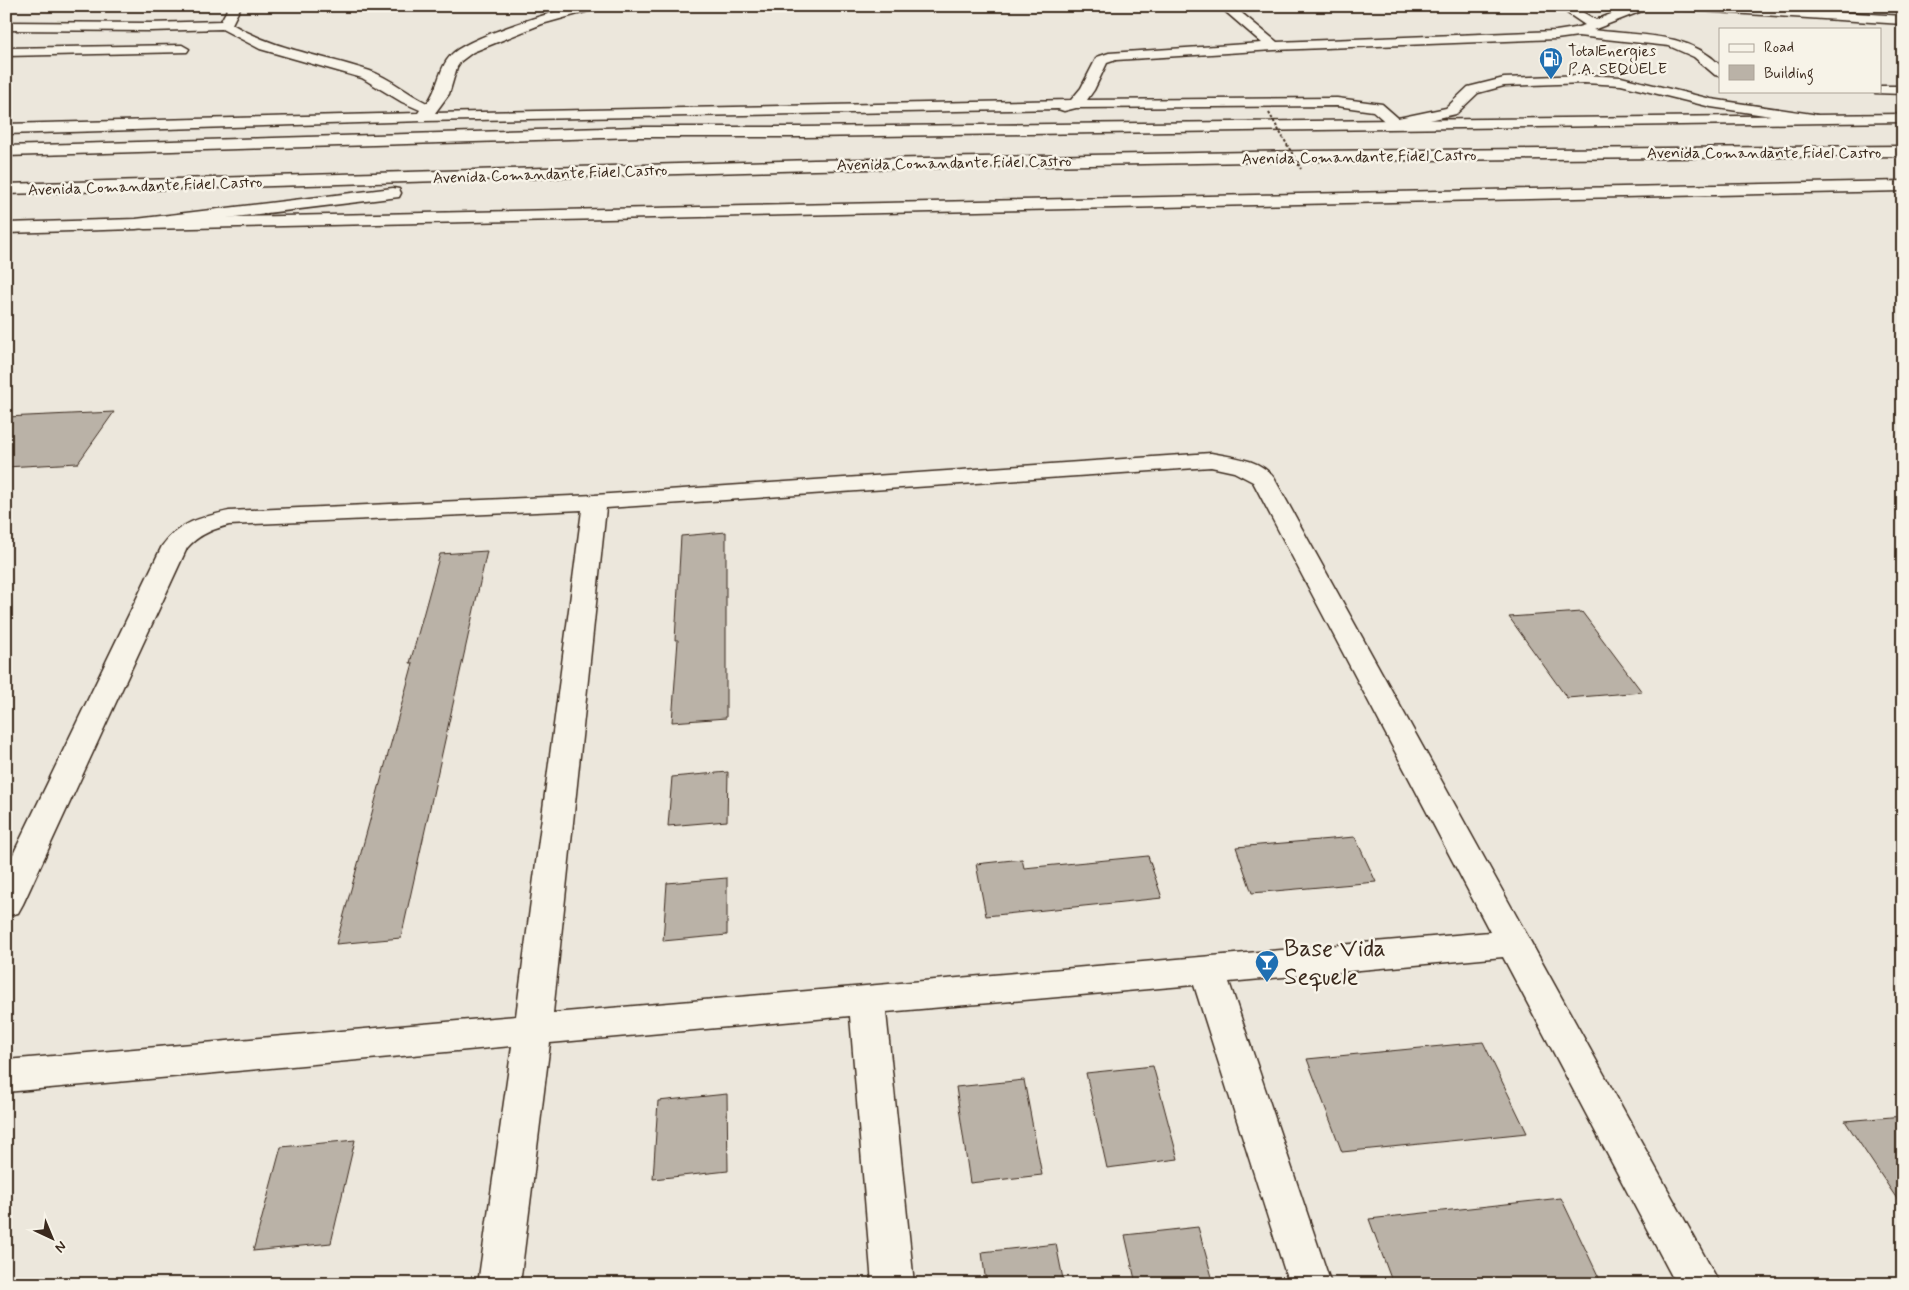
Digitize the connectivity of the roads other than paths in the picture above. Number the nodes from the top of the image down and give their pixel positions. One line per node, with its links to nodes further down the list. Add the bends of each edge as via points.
1 (235, 6): 8 (main road)
2 (592, 6): 19 (main road, via 538,21 468,49 450,67 442,94)
3 (1224, 6): 12 (main road)
4 (1564, 6): 10 (main road)
5 (1643, 6): 10 (main road)
6 (1684, 6): 7 (main road)
7 (1903, 20)
8 (225, 25): 9 (main road); 19 (main road, via 265,46 367,75)
9 (6, 26)
10 (1596, 26): 11 (main road)
11 (1578, 32): 12 (main road, via 1533,37); 15 (main road, via 1679,46 1699,54)
12 (1274, 46): 18 (main road, via 1114,56 1102,60)
13 (182, 48): 14 (main road)
14 (6, 52)
15 (1719, 71)
16 (1882, 90): 17 (main road)
17 (1903, 90)
18 (1075, 104): 19 (main road, via 490,117); 22 (main road, via 1337,102 1377,107); 24 (main road)
19 (426, 113): 23 (main road); 25 (main road)
20 (1812, 118): 21 (main road, Avenida Comandante Fidel Castro); 22 (main road, Avenida Comandante Fidel Castro); 22 (main road, via 1711,103 1621,81 1584,79 1504,82 1486,86 1473,90 1451,111)
21 (1903, 118)
22 (1396, 123): 24 (main road, Avenida Comandante Fidel Castro)
23 (6, 129)
24 (985, 129): 25 (main road, Avenida Comandante Fidel Castro, via 638,132)
25 (400, 140): 26 (main road, Avenida Comandante Fidel Castro)
26 (6, 151)
27 (1903, 151): 28 (main road, Avenida Comandante Fidel Castro, via 1290,157 824,165)
28 (551, 174): 30 (main road, Avenida Comandante Fidel Castro); 31 (main road)
29 (1903, 186): 31 (main road)
30 (6, 189)
31 (136, 224): 32 (main road)
32 (6, 228)
33 (594, 502): 34 (main road, via 229,518 193,528 175,546); 35 (main road, via 1212,460 1241,466 1262,478); 38 (main road)
34 (6, 904)
35 (1513, 943): 36 (main road); 43 (main road)
36 (1208, 970): 37 (main road); 42 (main road)
37 (867, 1000): 38 (main road); 41 (main road)
38 (533, 1029): 39 (main road); 40 (main road)
39 (6, 1076)
40 (499, 1284)
41 (893, 1284)
42 (1310, 1284)
43 (1699, 1284)

